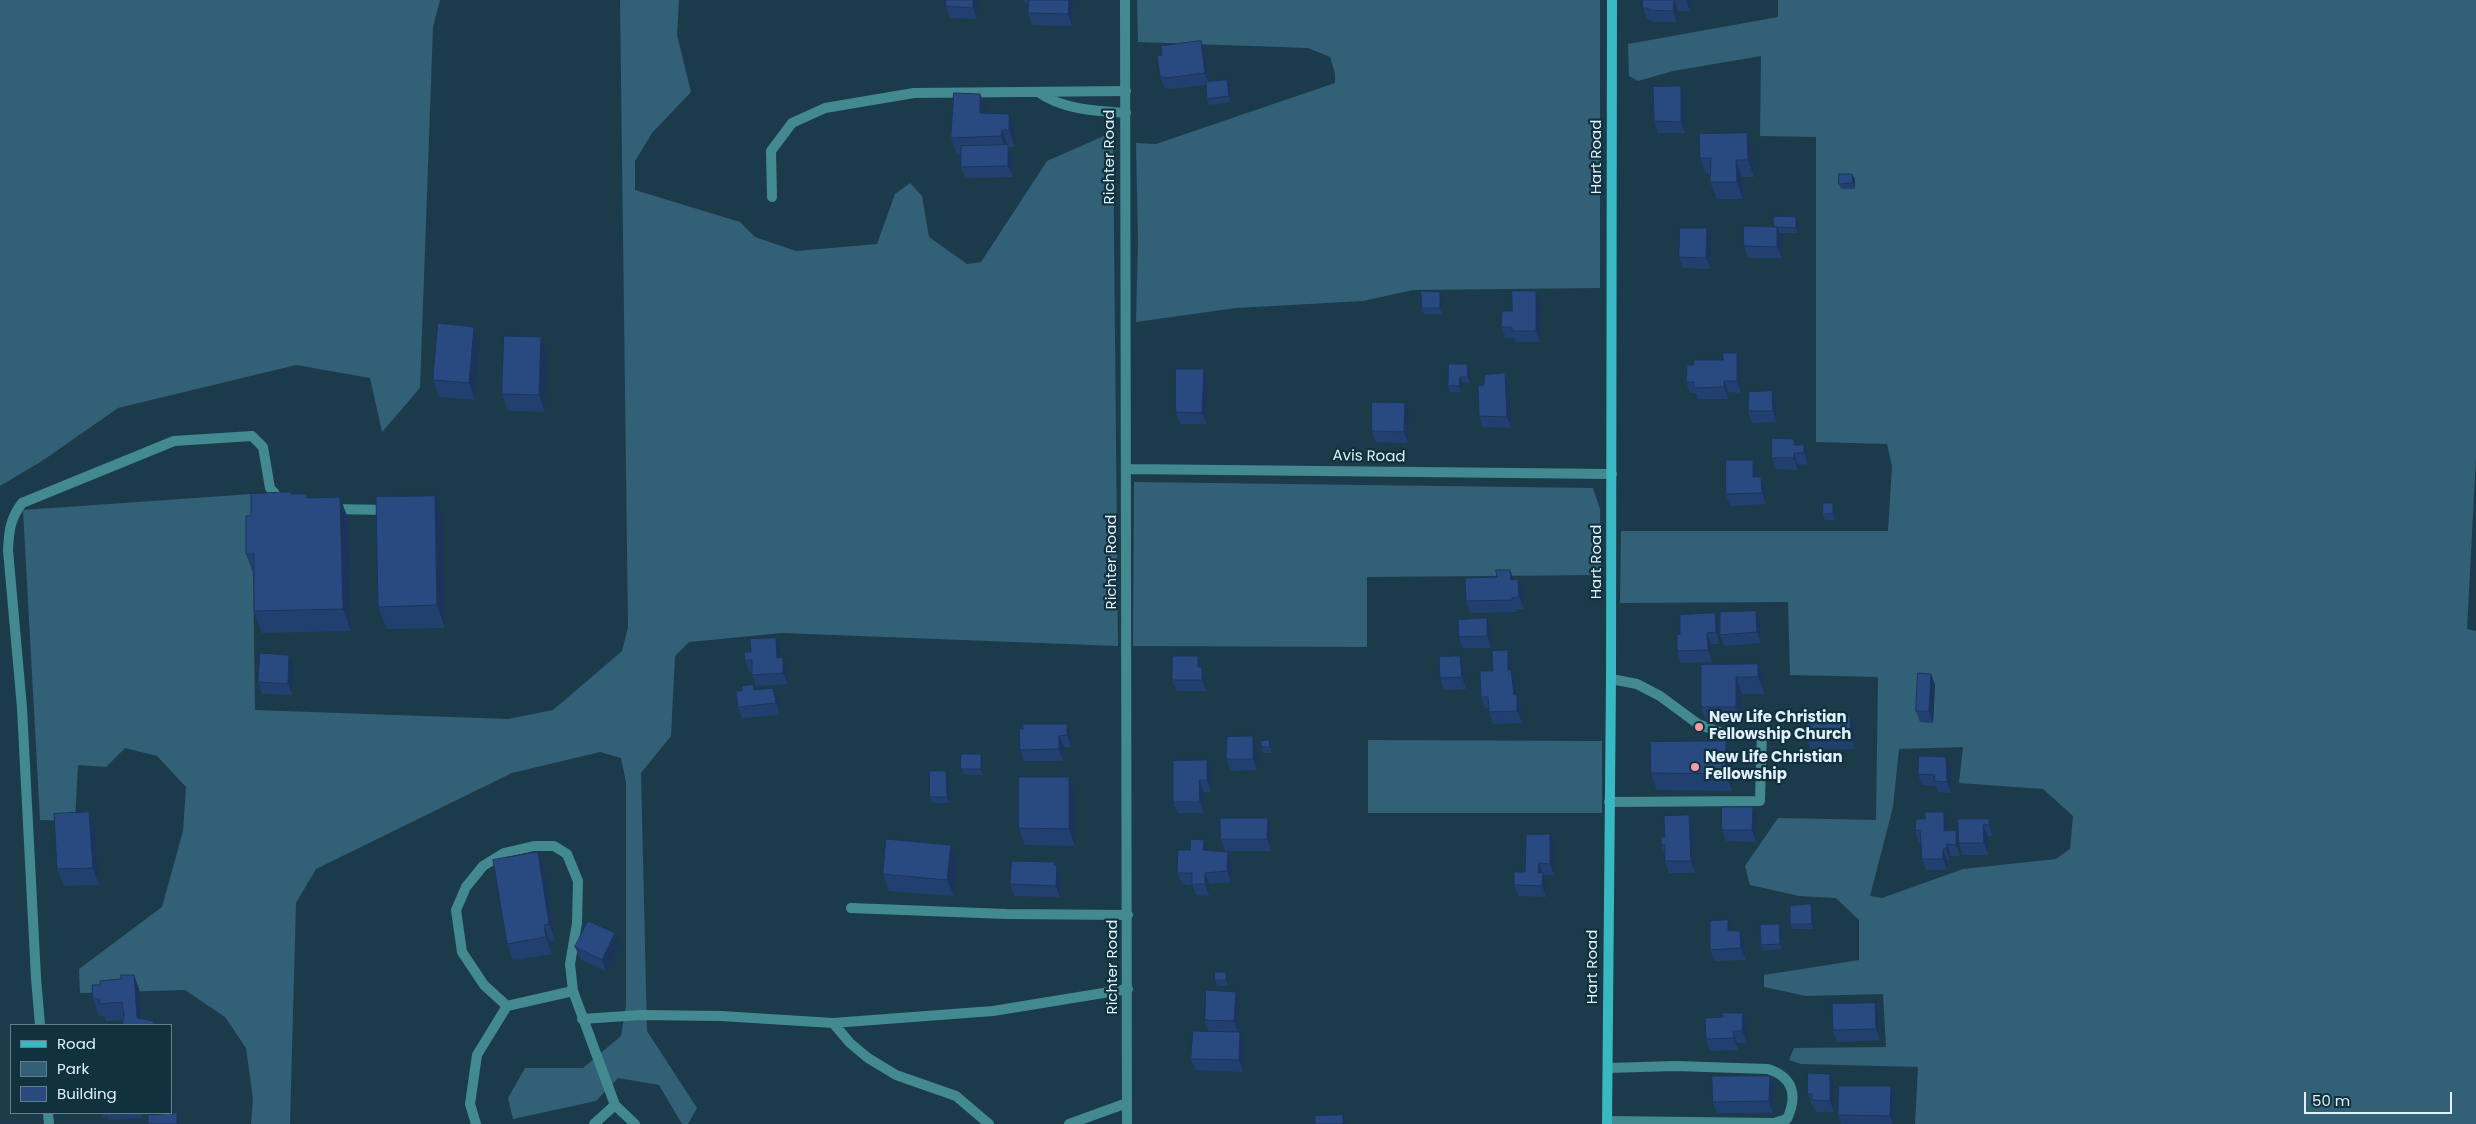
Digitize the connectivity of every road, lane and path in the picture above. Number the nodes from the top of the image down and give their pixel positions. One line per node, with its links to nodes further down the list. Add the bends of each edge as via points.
1 (1125, 0): 3 (street, Richter Road)
2 (1612, 0): 8 (street, Hart Road)
3 (1126, 91): 4 (street); 5 (street, Richter Road)
4 (1038, 92): 5 (street, via 1051,101 1080,108); 6 (street, via 914,93 825,108 792,123 771,151)
5 (1126, 113): 7 (street, Richter Road)
6 (772, 197)
7 (1126, 469): 8 (street, Avis Road); 15 (street, Richter Road)
8 (1612, 474): 12 (street, Hart Road)
9 (290, 505): 21 (street, via 281,502 270,488 264,447 252,436 174,441 22,503 14,513 9,526 8,550 22,708)
10 (319, 508): 11 (street)
11 (397, 510)
12 (1611, 679): 13 (street, Hart Road); 13 (street, via 1637,684 1660,696 1698,724 1722,733 1762,734 1760,801)
13 (1609, 802): 22 (street, Hart Road)
14 (851, 908): 15 (street)
15 (1128, 915): 16 (street, Richter Road)
16 (1128, 990): 20 (street, via 993,1011); 23 (street, Richter Road)
17 (573, 991): 18 (street); 18 (street, via 570,964 577,923 578,881 567,854 554,846 534,846 504,853 483,866 466,887 456,910 462,952 484,985); 19 (street)
18 (507, 1006): 26 (street, via 477,1054 470,1104)
19 (582, 1019): 20 (street, via 721,1016); 24 (street)
20 (832, 1023): 29 (street, via 868,1058 896,1075 956,1096)
21 (40, 1024)
22 (1608, 1068): 25 (street, Hart Road); 25 (street, via 1694,1066 1768,1069 1782,1073 1793,1094 1787,1119 1774,1123)
23 (1127, 1102): 30 (street); 31 (street, Richter Road)
24 (615, 1105): 27 (street); 28 (street)
25 (1607, 1122)
26 (476, 1124)
27 (594, 1124)
28 (635, 1124)
29 (989, 1124)
30 (1069, 1124)
31 (1127, 1124)

